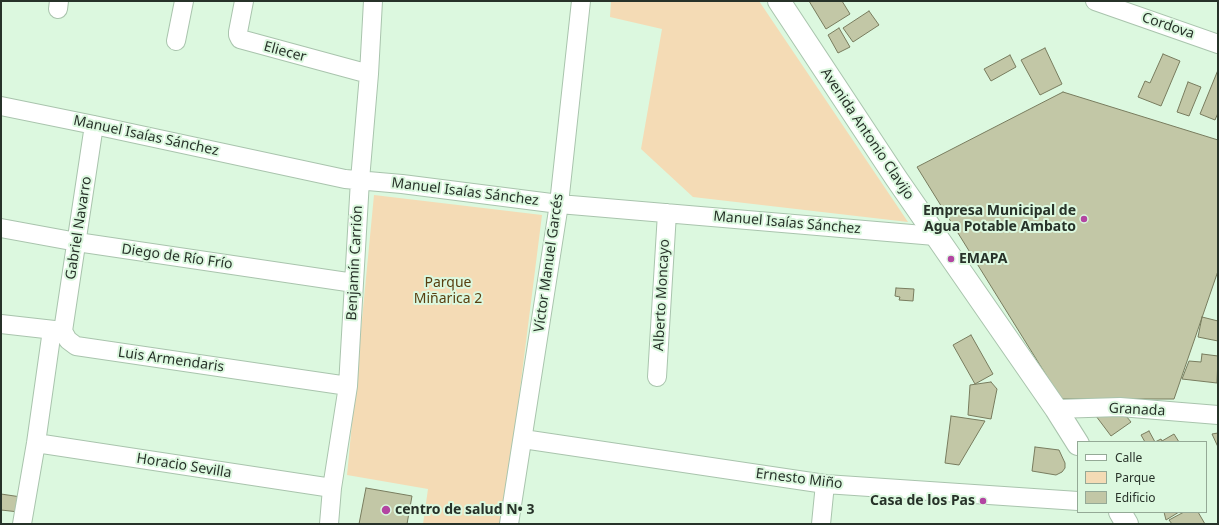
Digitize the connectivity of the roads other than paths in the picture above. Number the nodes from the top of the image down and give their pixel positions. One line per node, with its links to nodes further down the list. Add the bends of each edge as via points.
1 (184, 1): 7 (street)
2 (244, 1): 9 (street, Eliecer, via 238,32 240,39)
3 (374, 1): 9 (street, Benjamín Carrión)
4 (581, 1): 13 (street, Víctor Manuel Garcés)
5 (779, 1): 16 (main road, Avenida Antonio Clavijo)
6 (1095, 1): 8 (street, Cordova)
7 (176, 41)
8 (1218, 44)
9 (369, 74): 12 (street, Benjamín Carrión)
10 (1, 106): 11 (street, Manuel Isaías Sánchez)
11 (94, 124): 12 (street, Manuel Isaías Sánchez, via 345,179); 17 (street, Gabriel Navarro)
12 (360, 180): 13 (street, Manuel Isaías Sánchez); 18 (street, Benjamín Carrión)
13 (559, 204): 14 (street, Manuel Isaías Sánchez); 25 (street, Víctor Manuel Garcés)
14 (667, 213): 16 (street, Manuel Isaías Sánchez); 21 (street, Alberto Moncayo)
15 (1, 228): 17 (street, Diego de Río Frío)
16 (935, 236): 23 (main road, Avenida Antonio Clavijo)
17 (77, 242): 18 (street, Diego de Río Frío); 20 (street, Gabriel Navarro)
18 (354, 283): 22 (street, Benjamín Carrión)
19 (1, 324): 20 (street)
20 (58, 330): 22 (street, Luis Armendaris, via 76,346); 27 (street, Gabriel Navarro)
21 (657, 377)
22 (348, 386): 29 (street, Benjamín Carrión)
23 (1056, 409): 24 (street, Granada, via 1120,407); 26 (main road, Avenida Antonio Clavijo)
24 (1218, 415)
25 (522, 439): 28 (street, Ernesto Miño); 34 (street, Víctor Manuel Garcés)
26 (1077, 442)
27 (36, 444): 29 (street, Horacio Sevilla); 32 (street, Gabriel Navarro)
28 (825, 484): 30 (street, Ernesto Miño); 35 (street)
29 (332, 488): 33 (street, Benjamín Carrión)
30 (1077, 501)
31 (1121, 513): 36 (main road)
32 (22, 524)
33 (329, 524)
34 (510, 524)
35 (821, 524)
36 (1127, 524)

